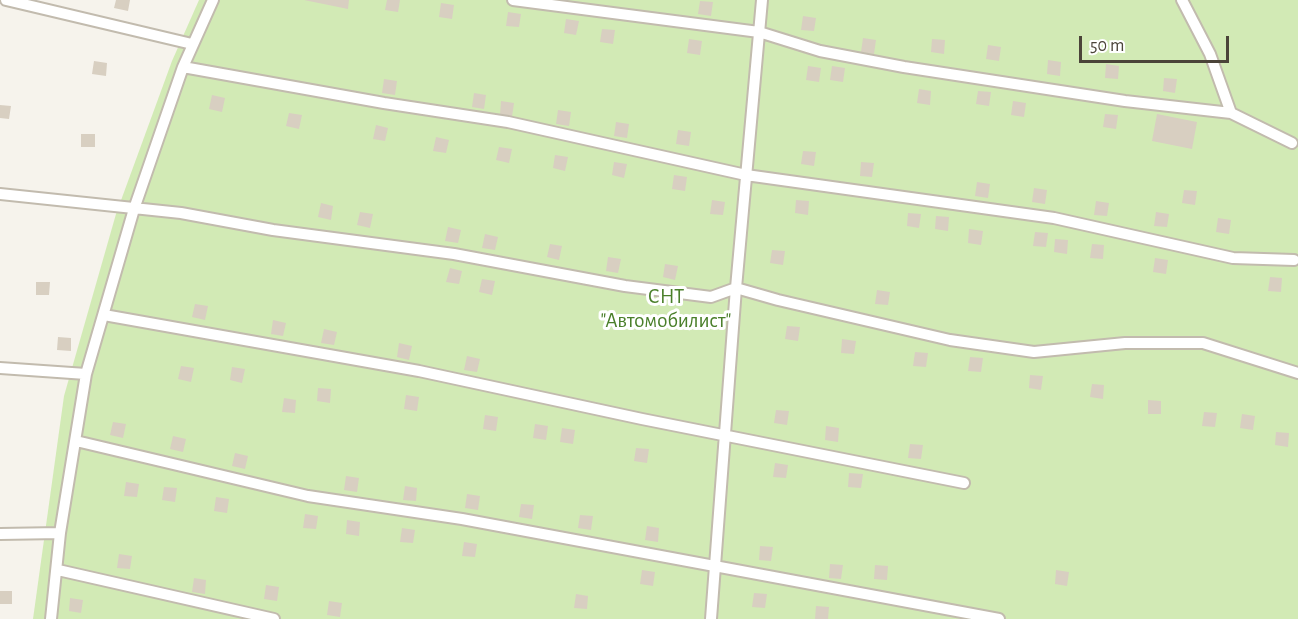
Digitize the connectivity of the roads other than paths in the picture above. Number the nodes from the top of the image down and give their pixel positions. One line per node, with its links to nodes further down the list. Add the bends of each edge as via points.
1 (6, 0): 7 (lane)
2 (213, 0): 7 (lane)
3 (513, 0): 6 (lane)
4 (762, 0): 6 (lane)
5 (1182, 0): 9 (lane, via 1210,54)
6 (759, 32): 9 (lane, via 820,51 904,67); 11 (lane)
7 (192, 44): 8 (lane)
8 (183, 67): 11 (lane, via 508,122); 13 (lane)
9 (1231, 113): 10 (lane)
10 (1292, 143)
11 (746, 175): 14 (lane, via 1054,218 1233,258); 15 (lane)
12 (0, 194): 13 (lane)
13 (134, 209): 15 (lane, via 454,254 700,296 711,297); 16 (lane)
14 (1294, 260)
15 (736, 288): 18 (lane, via 950,340 1034,352 1125,343 1203,343); 20 (lane)
16 (104, 315): 19 (lane); 20 (lane, via 419,370)
17 (0, 368): 19 (lane)
18 (1298, 373)
19 (86, 374): 21 (lane)
20 (725, 434): 22 (lane); 25 (lane)
21 (76, 441): 24 (lane); 25 (lane, via 308,496 462,519)
22 (964, 483)
23 (0, 534): 24 (lane)
24 (60, 534): 26 (lane)
25 (715, 566): 29 (lane); 30 (lane)
26 (58, 570): 27 (lane); 28 (lane)
27 (51, 619)
28 (274, 619)
29 (711, 619)
30 (999, 619)

